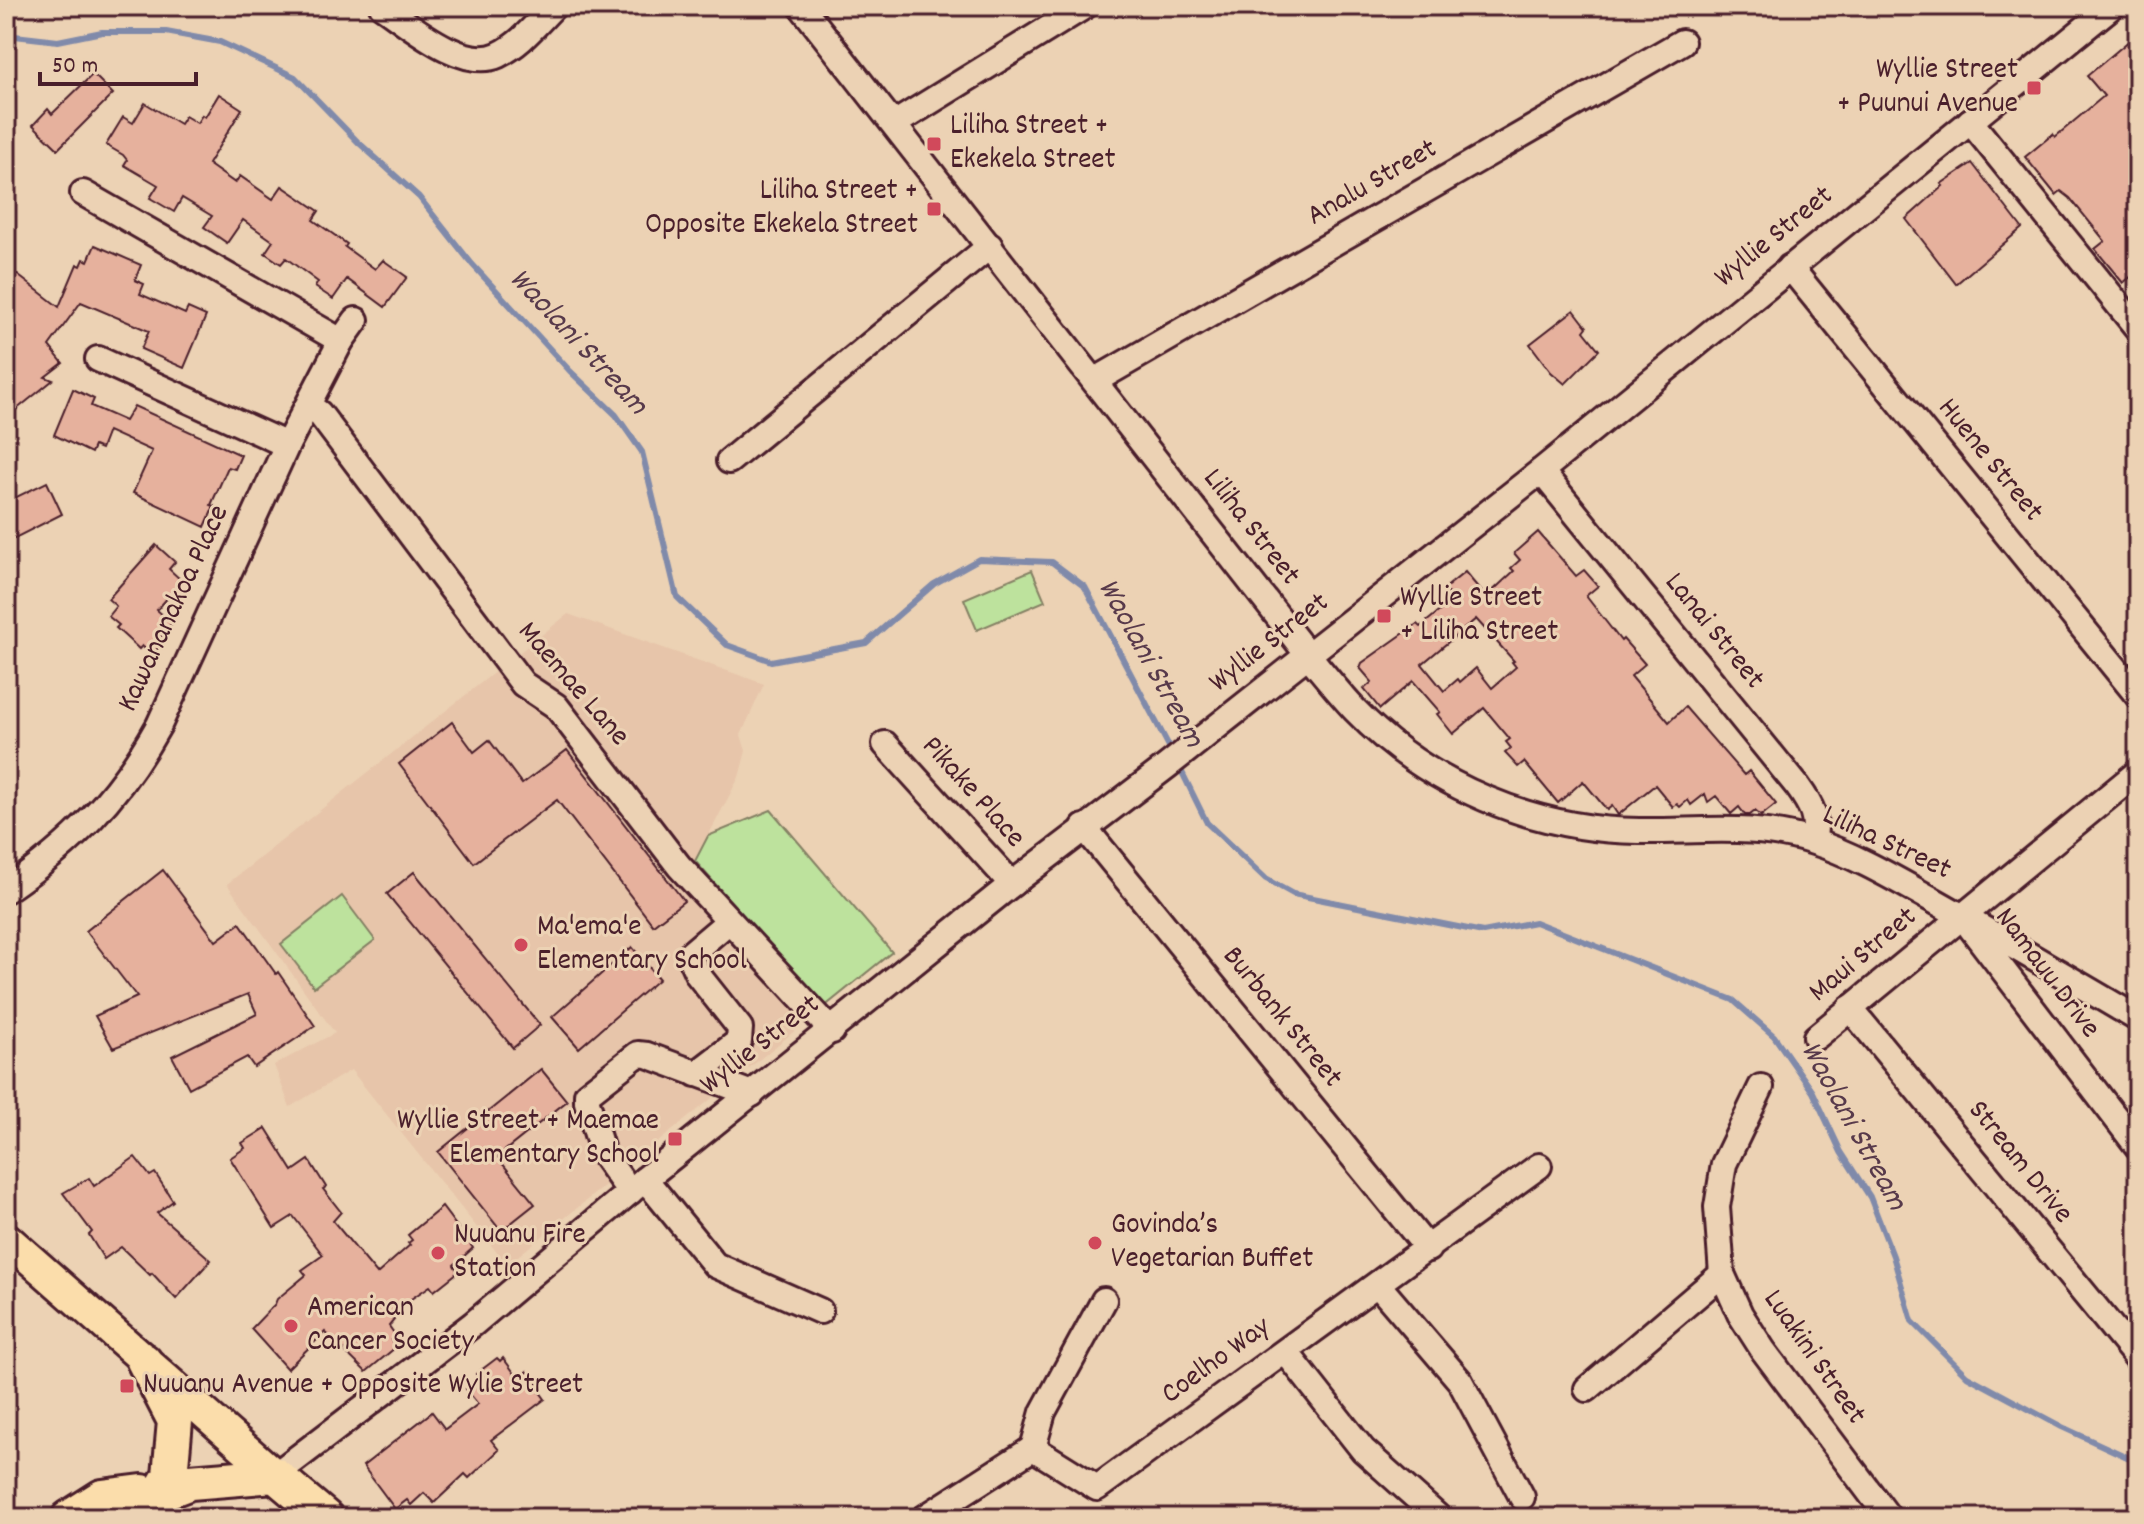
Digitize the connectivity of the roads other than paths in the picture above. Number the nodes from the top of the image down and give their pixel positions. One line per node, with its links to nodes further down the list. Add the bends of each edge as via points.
1 (382, 6): 2 (street, via 471,59 495,57 512,47)
2 (554, 6)
3 (801, 6): 8 (street, Liliha Street)
4 (1085, 6): 8 (street)
5 (2112, 6): 7 (street, Wyllie Street)
6 (1682, 42): 16 (street, Analu Street)
7 (1970, 121): 11 (street, Wyllie Street); 13 (street)
8 (894, 124): 10 (street, Liliha Street)
9 (83, 193): 14 (street)
10 (990, 246): 16 (street, Liliha Street); 19 (street)
11 (1790, 267): 20 (street, Wyllie Street); 22 (street, Huene Street)
12 (356, 320): 14 (street, Kawananakoa Place)
13 (2138, 329)
14 (341, 341): 17 (street, Kawananakoa Place)
15 (98, 359): 18 (street)
16 (1096, 380): 21 (street, Liliha Street)
17 (309, 406): 18 (street, Kawananakoa Place); 30 (street, Maemae Lane, via 523,684 556,706)
18 (287, 445): 28 (street, Kawananakoa Place, via 144,751 80,832)
19 (729, 461)
20 (1541, 471): 21 (street, Wyllie Street); 26 (street, Lanai Street, via 1798,787 1815,814)
21 (1308, 655): 25 (street, Wyllie Street); 26 (street, Liliha Street, via 1356,711 1416,761 1502,805 1607,830 1729,829)
22 (2138, 696)
23 (885, 744): 27 (street, Pikake Place)
24 (2138, 772): 29 (street, Maui Street)
25 (1084, 827): 27 (street, Wyllie Street); 42 (street, Burbank Street)
26 (1813, 841): 29 (street, Liliha Street)
27 (1012, 884): 33 (street, Wyllie Street)
28 (6, 890)
29 (1962, 916): 31 (street, Maui Street); 32 (street, Liliha Street); 38 (street, Namauu Drive)
30 (728, 922): 33 (street, Maemae Lane); 35 (street, via 689,955 698,975 740,1028 739,1041)
31 (1850, 1008): 34 (street, Maui Street); 48 (street, Stream Drive)
32 (2138, 1019)
33 (832, 1031): 37 (street, Wyllie Street)
34 (1816, 1037)
35 (696, 1074): 37 (street); 40 (street, via 638,1054 587,1094 603,1154)
36 (1761, 1087): 43 (street, Luakini Street, via 1724,1164 1717,1207)
37 (752, 1094): 40 (street, Wyllie Street)
38 (2138, 1147)
39 (1539, 1166): 42 (street, Coelho Way)
40 (637, 1186): 46 (street, via 715,1265); 52 (street, Wyllie Street, via 473,1324)
41 (10, 1249): 49 (main road)
42 (1428, 1249): 44 (street, Coelho Way)
43 (1722, 1274): 50 (street); 60 (street, Luakini Street, via 1763,1350)
44 (1378, 1285): 47 (street, Coelho Way); 53 (street, via 1460,1381)
45 (1104, 1300): 51 (street, via 1043,1412)
46 (820, 1311)
47 (1286, 1352): 51 (street, Coelho Way, via 1097,1488); 55 (street, via 1363,1450)
48 (2138, 1359)
49 (144, 1361): 52 (main road); 54 (highway, via 175,1421 170,1476)
50 (1587, 1389)
51 (1033, 1448): 59 (street)
52 (275, 1475): 54 (highway, via 190,1482); 58 (highway)
53 (1522, 1497)
54 (156, 1506): 56 (highway, via 135,1491 102,1497); 57 (highway)
55 (1437, 1516)
56 (69, 1518)
57 (113, 1518)
58 (326, 1518)
59 (924, 1518)
60 (1889, 1518)

